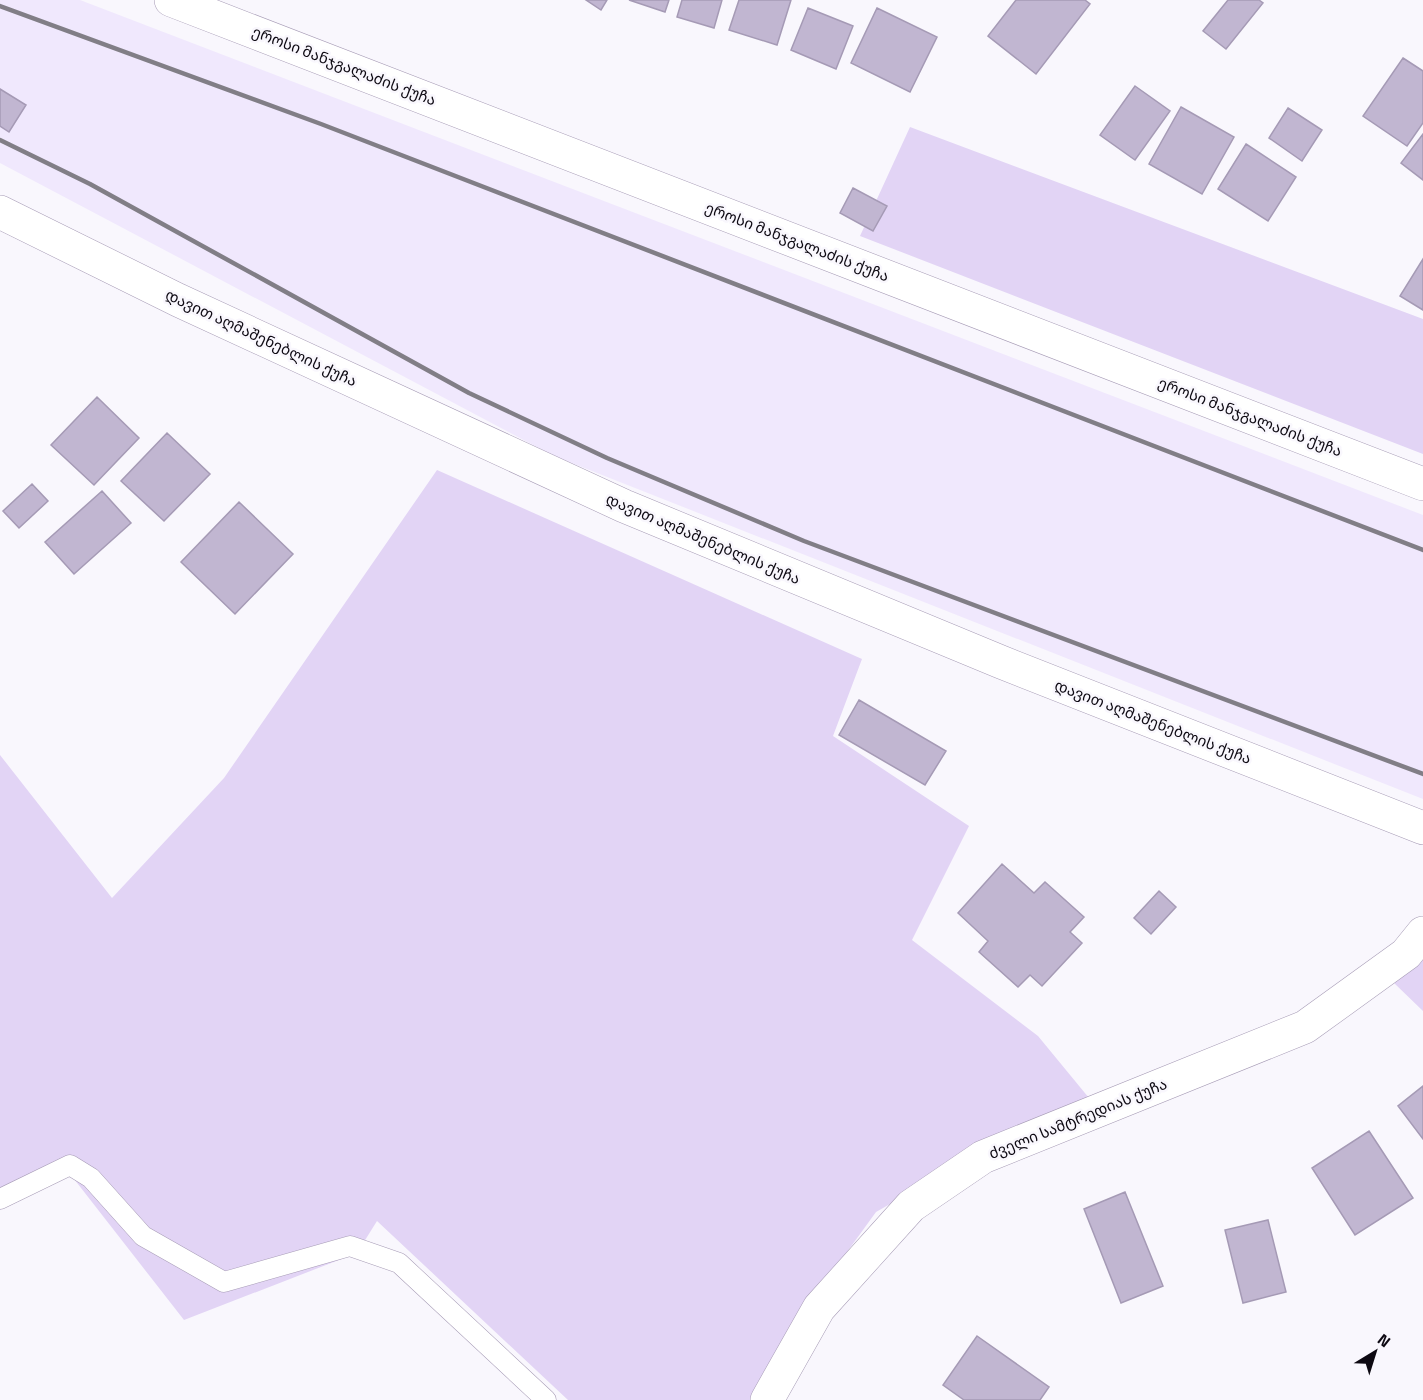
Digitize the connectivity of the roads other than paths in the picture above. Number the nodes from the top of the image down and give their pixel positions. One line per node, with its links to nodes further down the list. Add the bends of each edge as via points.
1 (171, 0): 2 (street, ეროსი მანჯგალაძის ქუჩა)
2 (239, 13): 4 (street, ეროსი მანჯგალაძის ქუჩა)
3 (0, 212): 5 (street, დავით აღმაშენებლის ქუჩა, via 178,300 624,506 1001,663)
4 (1423, 484)
5 (1423, 828)
6 (1423, 933): 9 (street, ძველი სამტრედიას ქუჩა, via 1406,954 1305,1027 983,1157 911,1206 819,1308)
7 (0, 1199): 8 (lane, via 70,1165 91,1178 143,1236 224,1282 350,1246 399,1263)
8 (546, 1400)
9 (767, 1400)

